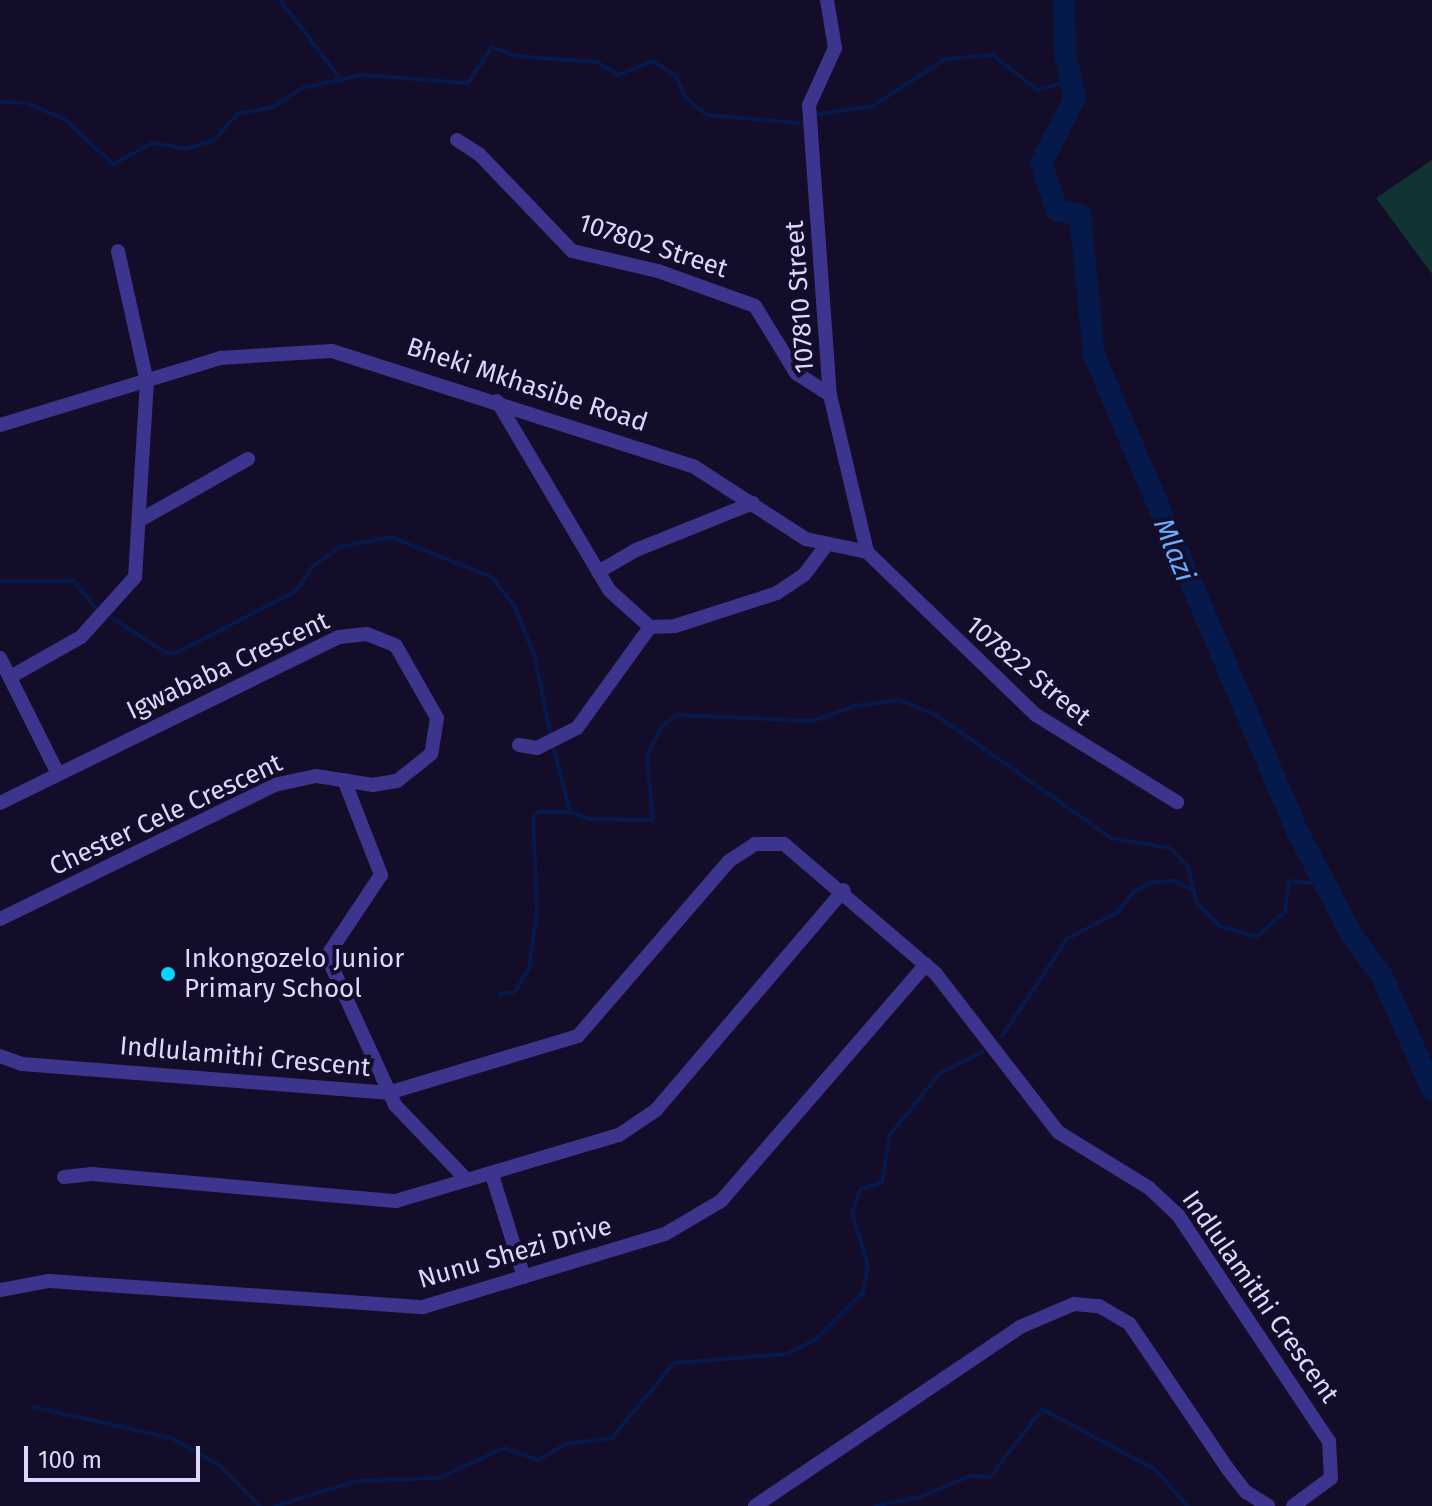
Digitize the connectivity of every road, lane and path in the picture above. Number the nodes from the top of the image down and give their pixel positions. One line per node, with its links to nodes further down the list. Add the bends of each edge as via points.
1 (827, 0): 5 (street, 107810 Street, via 835,41 809,105)
2 (457, 140): 5 (street, 107802 Street, via 480,155 572,251 658,271 755,306 796,373)
3 (118, 251): 4 (street)
4 (147, 382): 6 (street, Bheki Mkhasibe Road, via 220,358 332,351); 7 (street, Bheki Mkhasibe Road); 10 (street)
5 (830, 395): 12 (street, 107810 Street)
6 (497, 401): 9 (street, Bheki Mkhasibe Road, via 693,466); 13 (street)
7 (0, 425)
8 (248, 459): 10 (street)
9 (753, 503): 11 (street, Bheki Mkhasibe Road); 13 (street, via 636,550)
10 (142, 519): 16 (street, via 135,577 123,596 64,650)
11 (825, 547): 12 (street); 14 (street, via 804,575 777,593 675,626)
12 (867, 552): 20 (street, 107822 Street, via 1036,715)
13 (598, 572): 14 (street, via 621,605)
14 (650, 627): 17 (street, via 607,694 559,741 537,748)
15 (0, 658): 16 (street)
16 (12, 676): 18 (street)
17 (519, 745)
18 (58, 774): 19 (street, Igwababa Crescent, via 312,647 355,634 377,636 404,654 429,695 437,718 435,744 425,763 397,781); 21 (street, Igwababa Crescent)
19 (344, 780): 23 (street, Chester Cele Crescent, via 316,776 277,784); 26 (street, via 381,875 329,953)
20 (1177, 802)
21 (0, 803)
22 (844, 890): 24 (street, Indlulamithi Crescent); 26 (street, Indlulamithi Crescent, via 796,850 755,844 729,861 578,1036); 27 (street, via 639,1124)
23 (0, 919)
24 (926, 964): 30 (street, Nunu Shezi Drive, via 700,1217 665,1234); 34 (street, Indlulamithi Crescent, via 1058,1132 1149,1188 1178,1215 1266,1341 1333,1452 1326,1485)
25 (0, 1056): 26 (street, Indlulamithi Crescent, via 22,1064)
26 (388, 1093): 29 (street)
27 (492, 1175): 29 (street); 30 (street)
28 (64, 1177): 29 (street, via 92,1174 370,1202)
29 (467, 1180)
30 (524, 1277): 31 (street, Nunu Shezi Drive, via 402,1308 49,1281)
31 (0, 1290)
32 (755, 1506): 33 (street, via 1020,1327 1074,1304 1099,1306 1129,1323 1227,1468)
33 (1268, 1506)
34 (1293, 1506)

